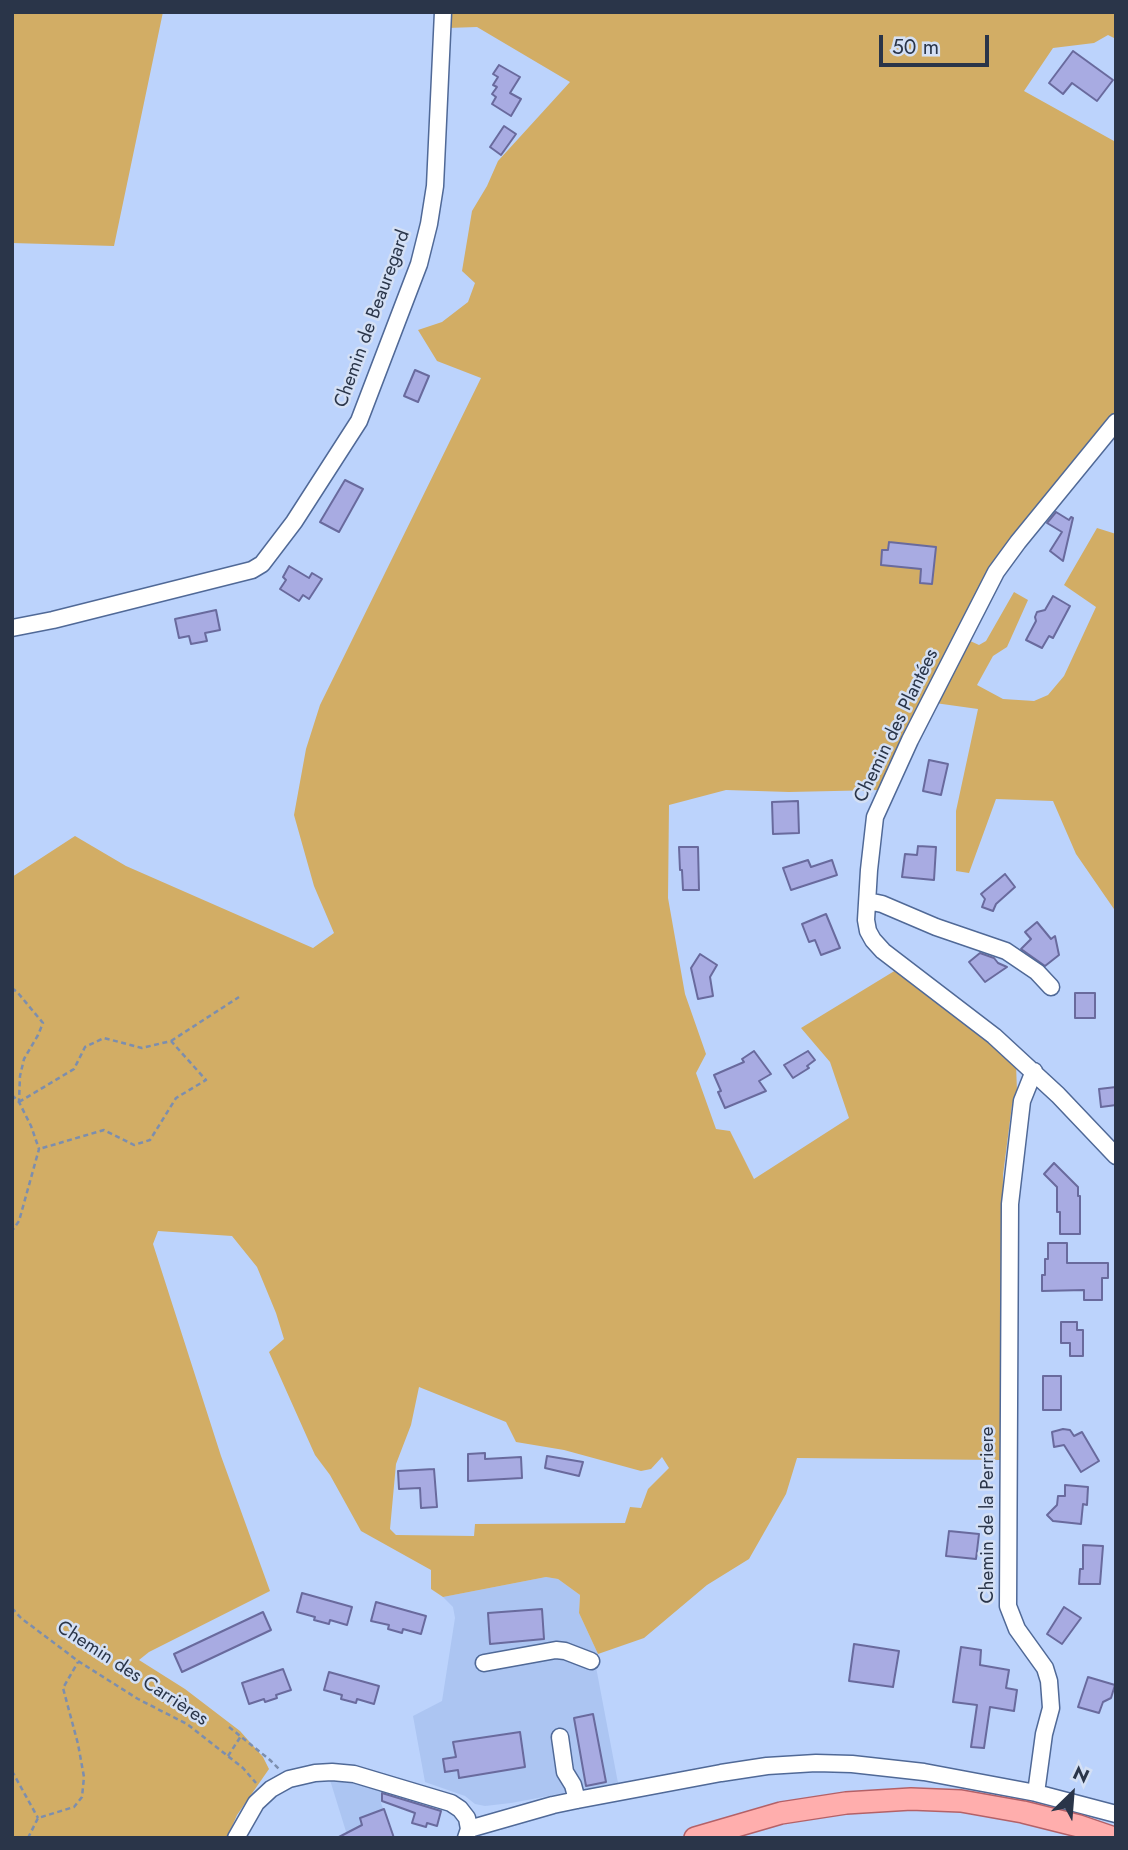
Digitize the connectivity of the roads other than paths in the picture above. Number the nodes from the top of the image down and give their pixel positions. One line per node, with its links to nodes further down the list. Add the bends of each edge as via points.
1 (443, 12): 3 (street, Chemin de Beauregard, via 435,186 419,264 359,421 294,522 262,564 252,570)
2 (1116, 422): 4 (street, Chemin des Plantées, via 1018,542 986,591 875,817)
3 (12, 628)
4 (868, 901): 5 (street, via 1006,951); 6 (street, Chemin des Plantées, via 869,931 883,951)
5 (1051, 987)
6 (1034, 1071): 7 (street, Chemin des Plantées); 11 (street, Chemin de la Perriere, via 1022,1101 1010,1204 1008,1606 1049,1681 1051,1708)
7 (1116, 1156)
8 (591, 1661): 9 (street, via 556,1650)
9 (484, 1663)
10 (560, 1737): 12 (street, via 565,1772)
11 (1036, 1793): 12 (street, via 901,1769 816,1763 721,1773); 13 (street)
12 (577, 1800): 14 (street)
13 (1116, 1814)
14 (468, 1833): 15 (street, via 464,1813 451,1803 354,1774 324,1772 289,1779 265,1794)
15 (236, 1838)
16 (695, 1838): 17 (main road, via 781,1813 911,1799 961,1801 1023,1812)
17 (1114, 1838)

